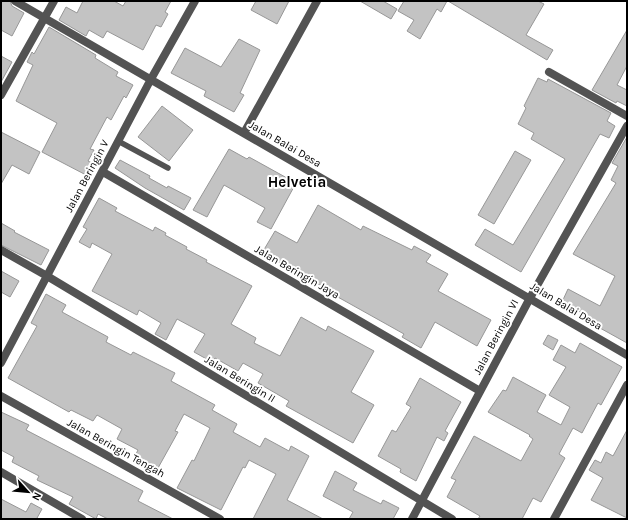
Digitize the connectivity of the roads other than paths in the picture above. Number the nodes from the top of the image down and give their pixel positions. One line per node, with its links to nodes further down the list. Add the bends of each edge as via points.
1 (15, 1): 5 (street, Jalan Balai Desa)
2 (54, 1): 5 (street)
3 (195, 1): 7 (street, Jalan Beringin V)
4 (316, 1): 11 (street)
5 (44, 17): 7 (street, Jalan Balai Desa); 8 (street)
6 (549, 72): 9 (street)
7 (151, 79): 11 (street, Jalan Balai Desa); 12 (street, Jalan Beringin V)
8 (1, 95)
9 (627, 116)
10 (627, 126): 17 (street, Jalan Beringin VI)
11 (244, 133): 17 (street, Jalan Balai Desa)
12 (118, 141): 13 (lane); 14 (street, Jalan Beringin V)
13 (168, 168)
14 (103, 172): 16 (street, Jalan Beringin V); 21 (street, Jalan Beringin Jaya)
15 (1, 250): 16 (street, Jalan Beringin II)
16 (47, 276): 19 (street, Jalan Beringin V); 24 (street, Jalan Beringin II)
17 (530, 298): 18 (street, Jalan Balai Desa); 21 (street, Jalan Beringin VI)
18 (627, 355)
19 (1, 362)
20 (627, 385): 29 (street)
21 (480, 391): 24 (street, Jalan Beringin VI)
22 (1, 396): 26 (street, Jalan Beringin Tengah)
23 (1, 472): 25 (street)
24 (421, 502): 27 (street, Jalan Beringin VI); 28 (street, Jalan Beringin II)
25 (82, 519)
26 (220, 519)
27 (412, 519)
28 (452, 519)
29 (554, 519)

